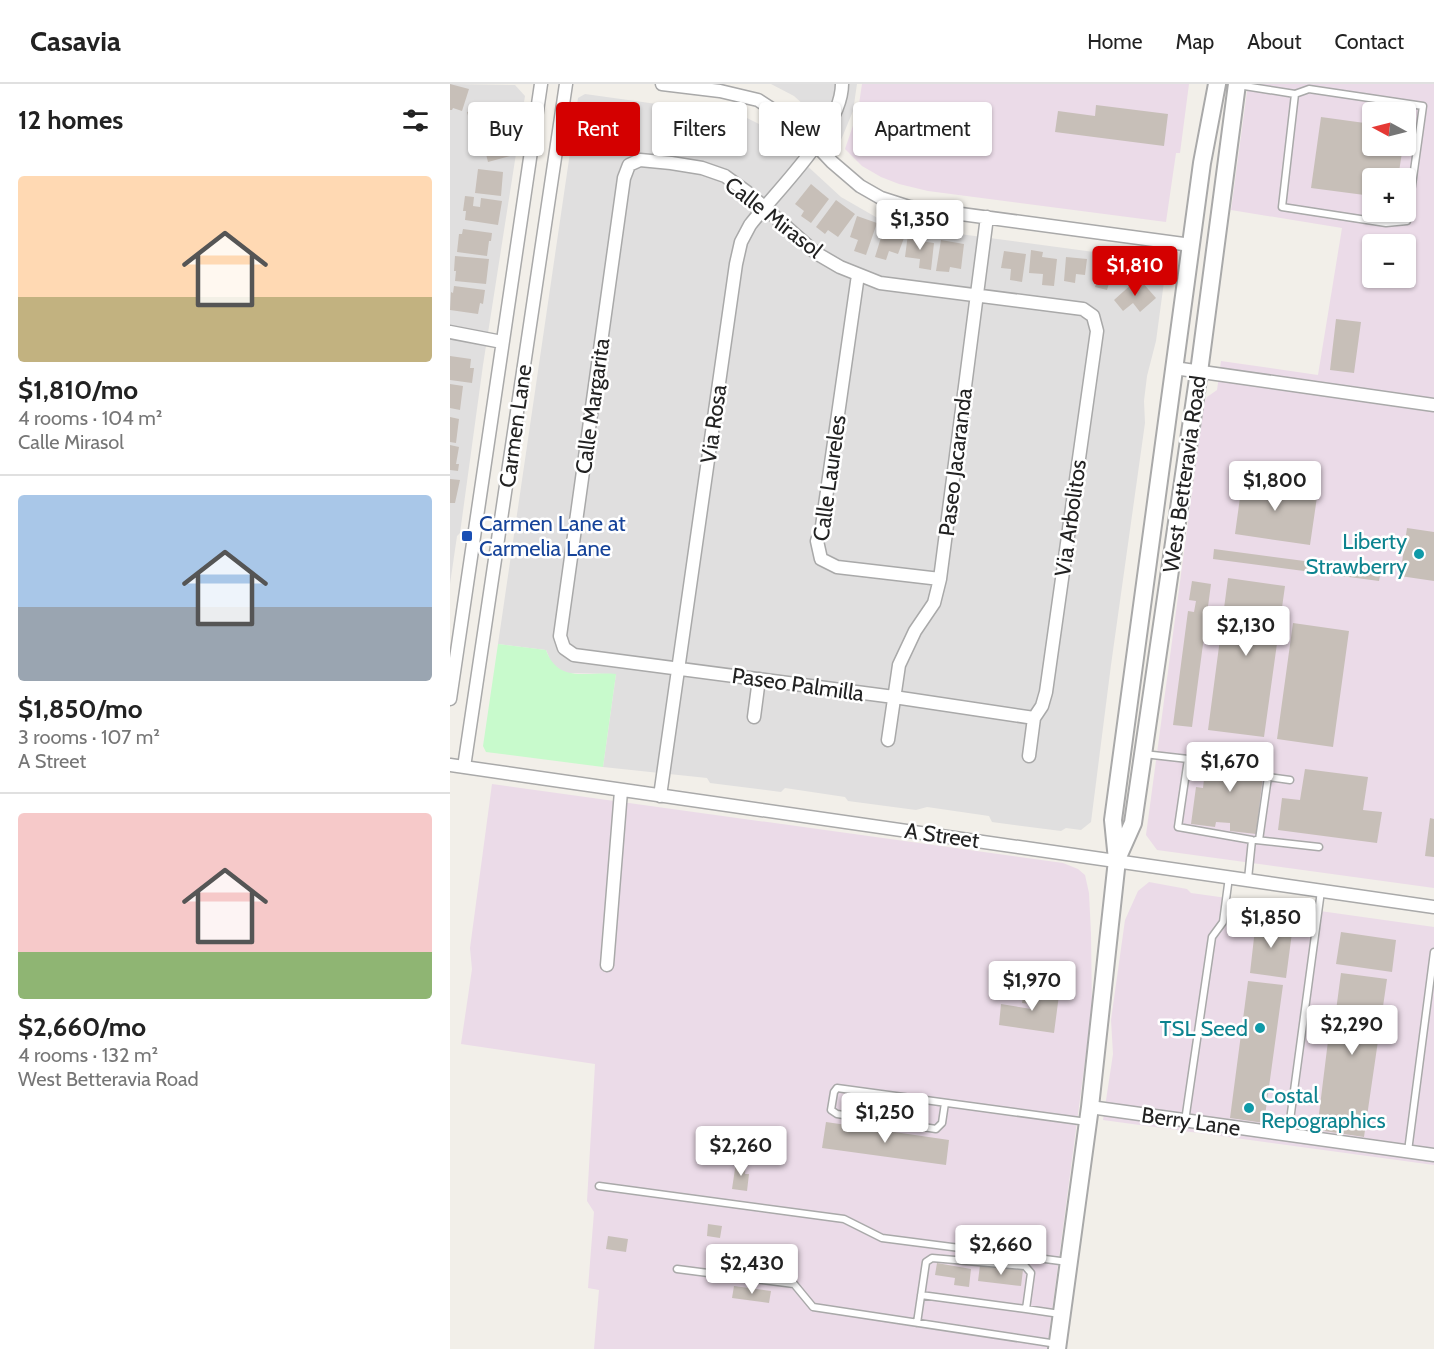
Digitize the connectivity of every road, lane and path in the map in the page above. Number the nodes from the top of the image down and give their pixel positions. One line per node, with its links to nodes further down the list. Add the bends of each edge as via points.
1 (542, 84): 20 (street, Carmen Lane)
2 (566, 84): 36 (street, Carmen Lane)
3 (662, 84): 8 (street, via 720,91)
4 (842, 84): 9 (street, Via Rosa)
5 (1217, 84): 15 (street, West Betteravia Road)
6 (1237, 85): 7 (lane); 22 (street, West Betteravia Road)
7 (1295, 94): 7 (lane, via 1310,89 1423,106 1407,221 1386,222 1282,207)
8 (761, 102)
9 (839, 102)
10 (807, 156): 13 (street, Via Rosa)
11 (826, 156): 14 (street, via 860,186 881,198 909,207)
12 (629, 165): 13 (street, Calle Mirasol, via 640,160 702,168 725,176); 25 (street, Calle Margarita, via 624,178 560,636)
13 (763, 208): 16 (street, Calle Mirasol, via 816,253); 26 (street, Via Rosa, via 741,242 736,264)
14 (987, 218): 15 (street); 17 (street, Paseo Jacaranda)
15 (1191, 244): 21 (street, West Betteravia Road)
16 (858, 275): 17 (street, Calle Mirasol, via 880,284); 24 (street, Calle Laureles, via 817,541 821,559 837,567)
17 (976, 296): 18 (street, Calle Mirasol, via 1083,309); 24 (street, Paseo Jacaranda)
18 (1093, 316): 31 (street, Via Arbolitos, via 1097,331 1046,692)
19 (450, 332): 20 (street)
20 (502, 342): 29 (street, Carmen Lane)
21 (1174, 368): 22 (street); 42 (street, West Betteravia Road, via 1113,820)
22 (1199, 372): 23 (street); 33 (street, West Betteravia Road)
23 (1434, 405)
24 (940, 579): 28 (street, Paseo Jacaranda, via 934,603 899,665)
25 (564, 648): 26 (street, Paseo Palmilla, via 574,656)
26 (678, 668): 27 (street, Paseo Palmilla); 39 (street, Via Rosa)
27 (759, 679): 28 (street, Paseo Palmilla); 30 (street)
28 (894, 697): 31 (street, Paseo Palmilla); 32 (street, Paseo Jacaranda)
29 (450, 699)
30 (754, 717)
31 (1034, 717): 34 (street, Via Arbolitos)
32 (888, 740)
33 (1143, 753): 40 (lane, via 1188,759 1178,827); 42 (street, West Betteravia Road, via 1133,823)
34 (1029, 756)
35 (450, 765): 36 (street, A Street)
36 (464, 767): 38 (street, A Street)
37 (1290, 780): 40 (lane, via 1268,777)
38 (621, 790): 39 (street, A Street); 48 (street)
39 (660, 796): 42 (street, A Street)
40 (1256, 840): 41 (lane); 44 (lane)
41 (1320, 847)
42 (1117, 860): 43 (street, A Street); 50 (street, West Betteravia Road)
43 (1230, 877): 44 (street, A Street); 51 (lane, via 1223,922 1212,937)
44 (1248, 879): 45 (street, A Street)
45 (1321, 890): 46 (street, A Street); 52 (lane)
46 (1434, 907)
47 (1434, 952): 53 (lane)
48 (608, 965)
49 (945, 1103): 49 (lane, via 837,1088 831,1110 936,1129 942,1123); 50 (lane)
50 (1089, 1115): 51 (street, Berry Lane); 56 (street, West Betteravia Road)
51 (1185, 1120): 52 (street, Berry Lane)
52 (1288, 1135): 53 (street, Berry Lane)
53 (1408, 1151): 54 (street, Berry Lane)
54 (1434, 1155)
55 (599, 1186): 56 (lane, via 844,1219 882,1238)
56 (1068, 1262): 60 (street, West Betteravia Road)
57 (677, 1269): 61 (lane, via 794,1284 813,1307)
58 (921, 1295): 59 (lane); 59 (lane, via 926,1263 932,1258 1025,1266 1030,1273); 61 (lane)
59 (1026, 1309): 60 (lane)
60 (1061, 1314): 62 (street, West Betteravia Road)
61 (917, 1323): 62 (lane)
62 (1057, 1347)

